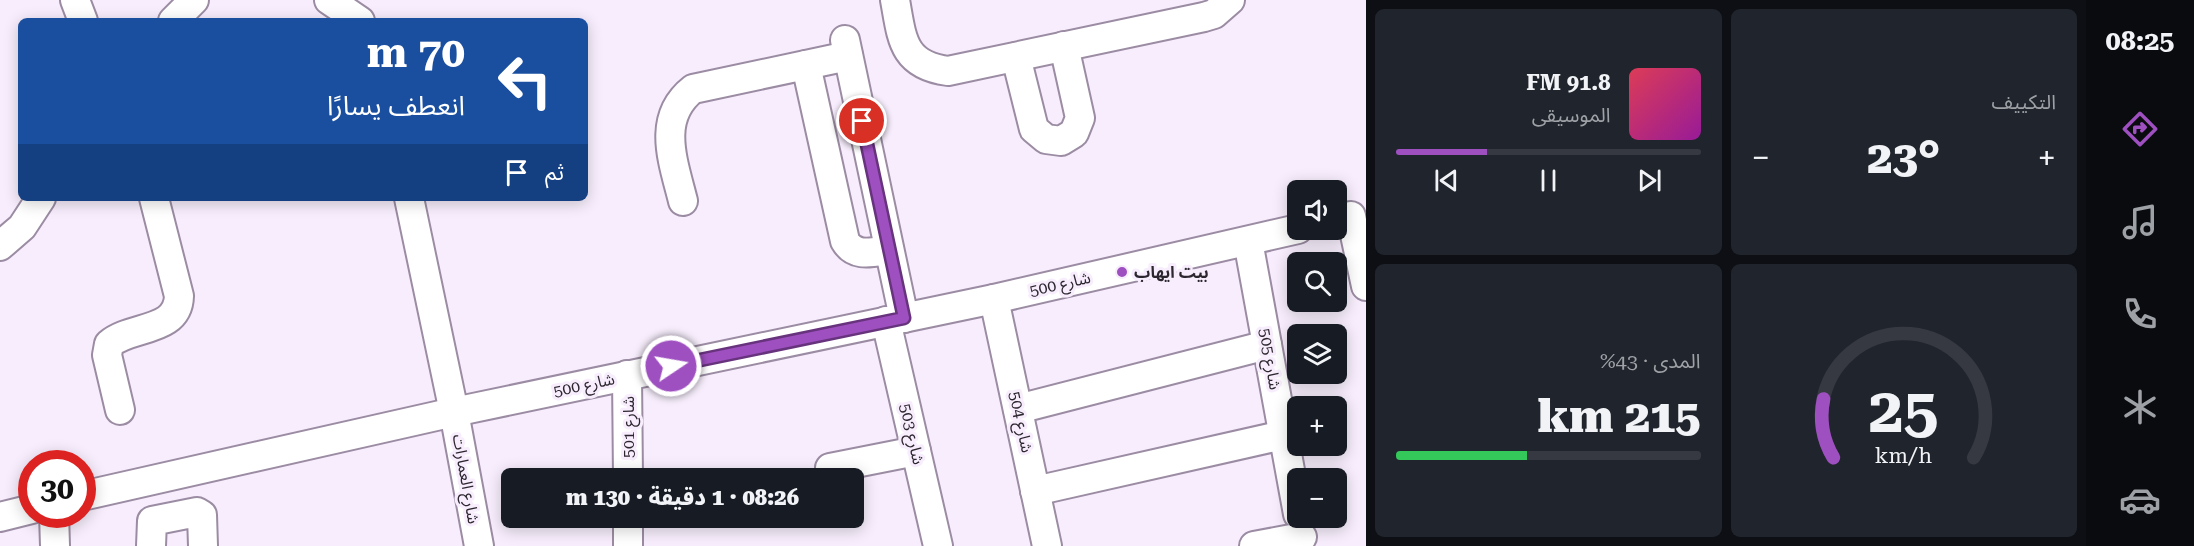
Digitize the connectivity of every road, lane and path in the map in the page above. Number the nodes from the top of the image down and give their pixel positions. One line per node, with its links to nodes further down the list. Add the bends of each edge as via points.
1 (75, 0): 7 (street)
2 (194, 0): 8 (street)
3 (329, 0): 9 (street)
4 (368, 0): 10 (street)
5 (895, 0): 12 (street, via 903,43 921,64 948,71)
6 (1230, 0): 11 (street, via 1204,17)
7 (82, 18)
8 (176, 18)
9 (356, 18)
10 (371, 18)
11 (1064, 46): 12 (street); 12 (street, via 1080,118 1074,133 1061,141 1046,139 1034,129)
12 (1016, 57)
13 (806, 65): 17 (street, via 693,89 686,95 674,111 669,136); 22 (street, via 845,241 858,252); 22 (street, شارع 503, via 846,48)
14 (39, 201): 21 (street, via 22,227)
15 (155, 201): 29 (street, via 178,304 167,322 126,333 109,344 107,355)
16 (410, 201): 30 (street, شارع العمارات)
17 (683, 201)
18 (1351, 216): 23 (street)
19 (1287, 232): 20 (street, شارع 500)
20 (1248, 241): 24 (street, شارع 500); 26 (street, شارع 505)
21 (0, 246)
22 (889, 250): 25 (street, شارع 503)
23 (1366, 286)
24 (994, 299): 25 (street, شارع 500); 28 (street, شارع 504)
25 (895, 320): 27 (street, شارع 500); 32 (street, شارع 503)
26 (1267, 345): 28 (street); 31 (street, شارع 505)
27 (627, 375): 30 (street, شارع 500); 33 (street, شارع 501)
28 (1018, 409): 35 (street, شارع 504)
29 (120, 410)
30 (454, 412): 36 (street, شارع 500); 45 (street, شارع العمارات)
31 (1283, 435): 35 (street); 41 (street, شارع 505)
32 (916, 451): 34 (street); 47 (street, شارع 503)
33 (628, 468)
34 (830, 468)
35 (1035, 491): 48 (street, شارع 504)
36 (96, 493)
37 (18, 512): 38 (street)
38 (0, 517)
39 (55, 528): 42 (street)
40 (628, 528): 46 (street)
41 (1300, 529): 49 (street)
42 (56, 546)
43 (151, 546): 44 (street, via 152,521 197,512 202,515)
44 (203, 546)
45 (479, 546)
46 (628, 546)
47 (938, 546)
48 (1047, 546)
49 (1254, 546)

